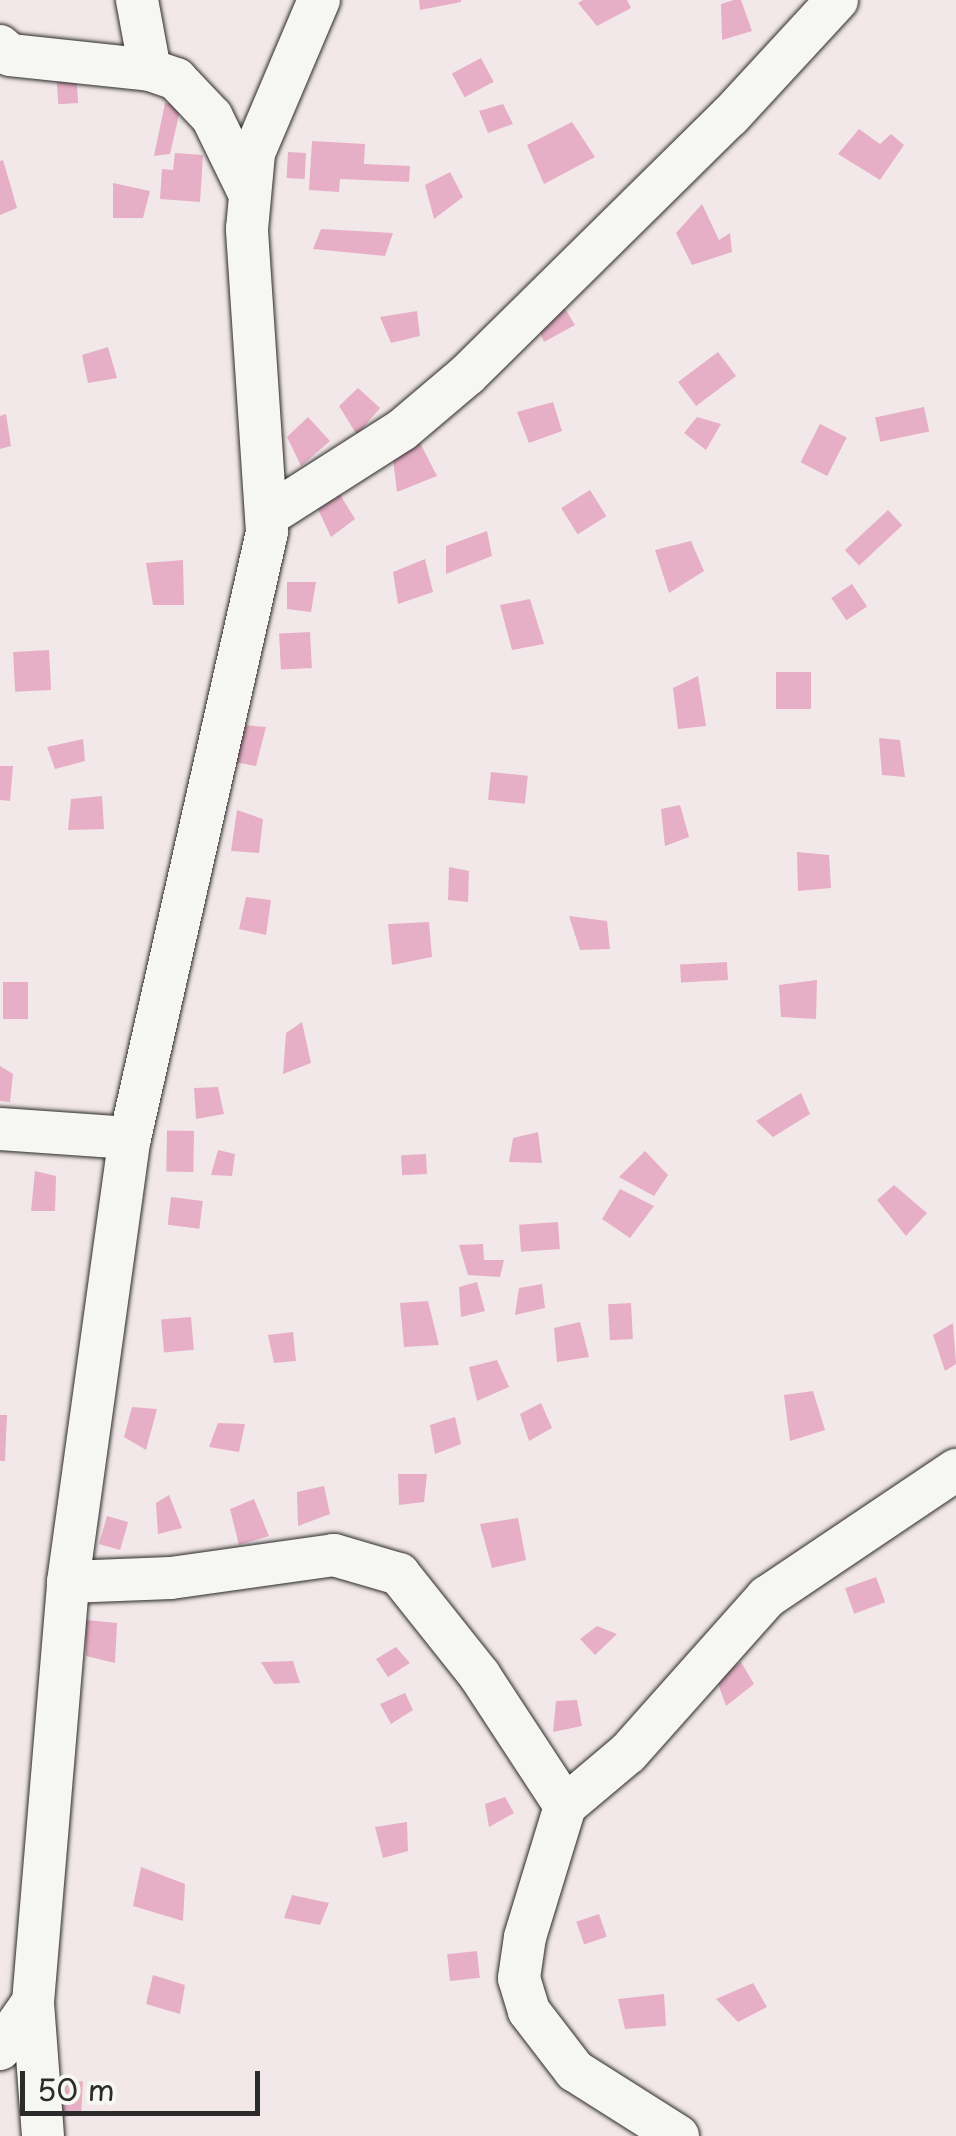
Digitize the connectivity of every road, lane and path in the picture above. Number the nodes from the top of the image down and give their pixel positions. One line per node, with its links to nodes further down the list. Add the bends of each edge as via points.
1 (137, 0): 5 (street)
2 (320, 0): 6 (street, via 254,153)
3 (837, 0): 7 (street, via 730,116 468,374 402,430)
4 (0, 46): 5 (street, via 27,58)
5 (150, 70): 6 (street, via 194,92)
6 (249, 192): 7 (street)
7 (267, 516): 9 (street, via 260,577 217,740)
8 (0, 1129): 9 (street)
9 (130, 1138): 11 (street)
10 (956, 1470): 12 (street, via 767,1597 628,1753)
11 (68, 1582): 12 (street, via 171,1578 334,1554 399,1574 480,1676); 13 (street)
12 (566, 1806): 16 (street, via 525,1937 519,1978 530,2011 575,2071)
13 (33, 2002): 14 (street); 15 (street)
14 (0, 2048)
15 (44, 2136)
16 (678, 2136)

